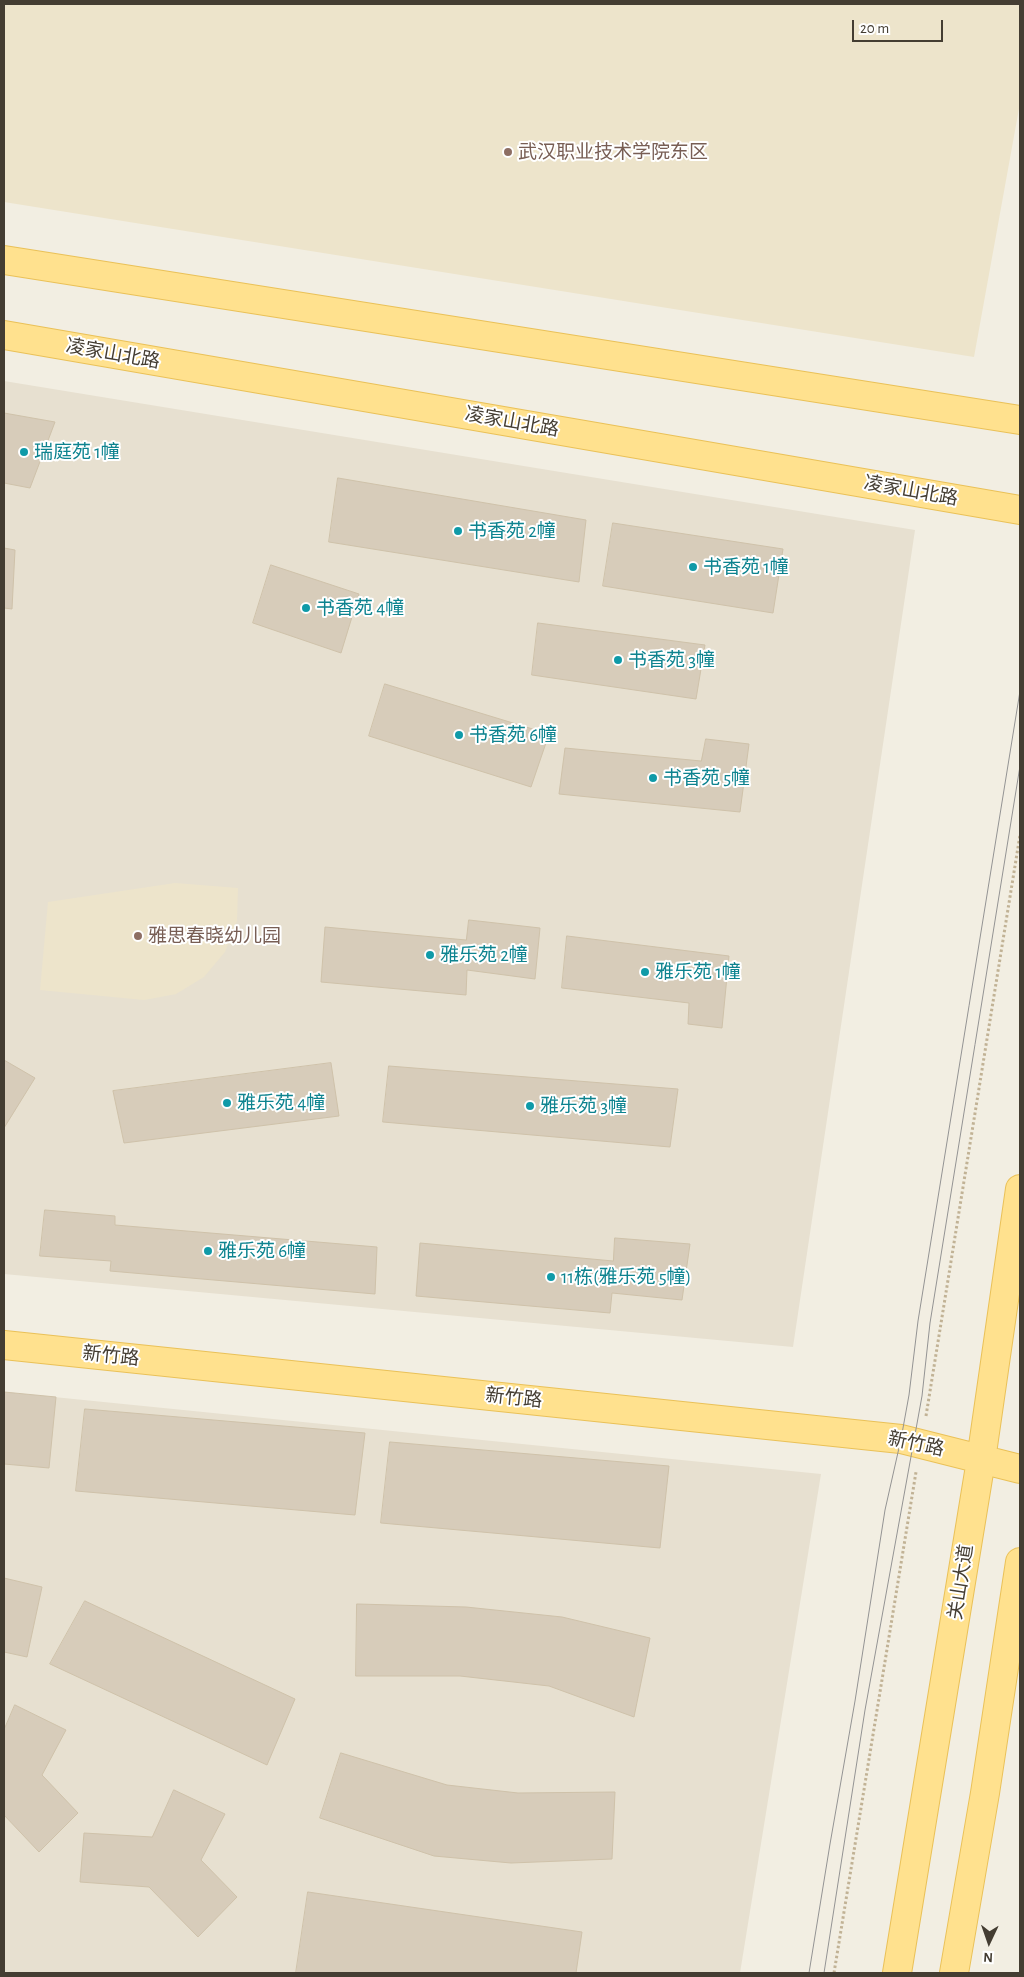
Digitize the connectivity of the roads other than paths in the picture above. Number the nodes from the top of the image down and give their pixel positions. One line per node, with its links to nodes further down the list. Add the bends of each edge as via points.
1 (4, 260): 3 (main road)
2 (4, 335): 4 (main road, 凌家山北路)
3 (1020, 420)
4 (1020, 510)
5 (1020, 1190): 7 (main road, 关山大道)
6 (4, 1345): 7 (main road, 新竹路, via 902,1439)
7 (981, 1460): 8 (main road, 新竹路); 10 (main road, 关山大道)
8 (1020, 1469)
9 (1020, 1562): 11 (main road)
10 (897, 1973)
11 (954, 1973)

